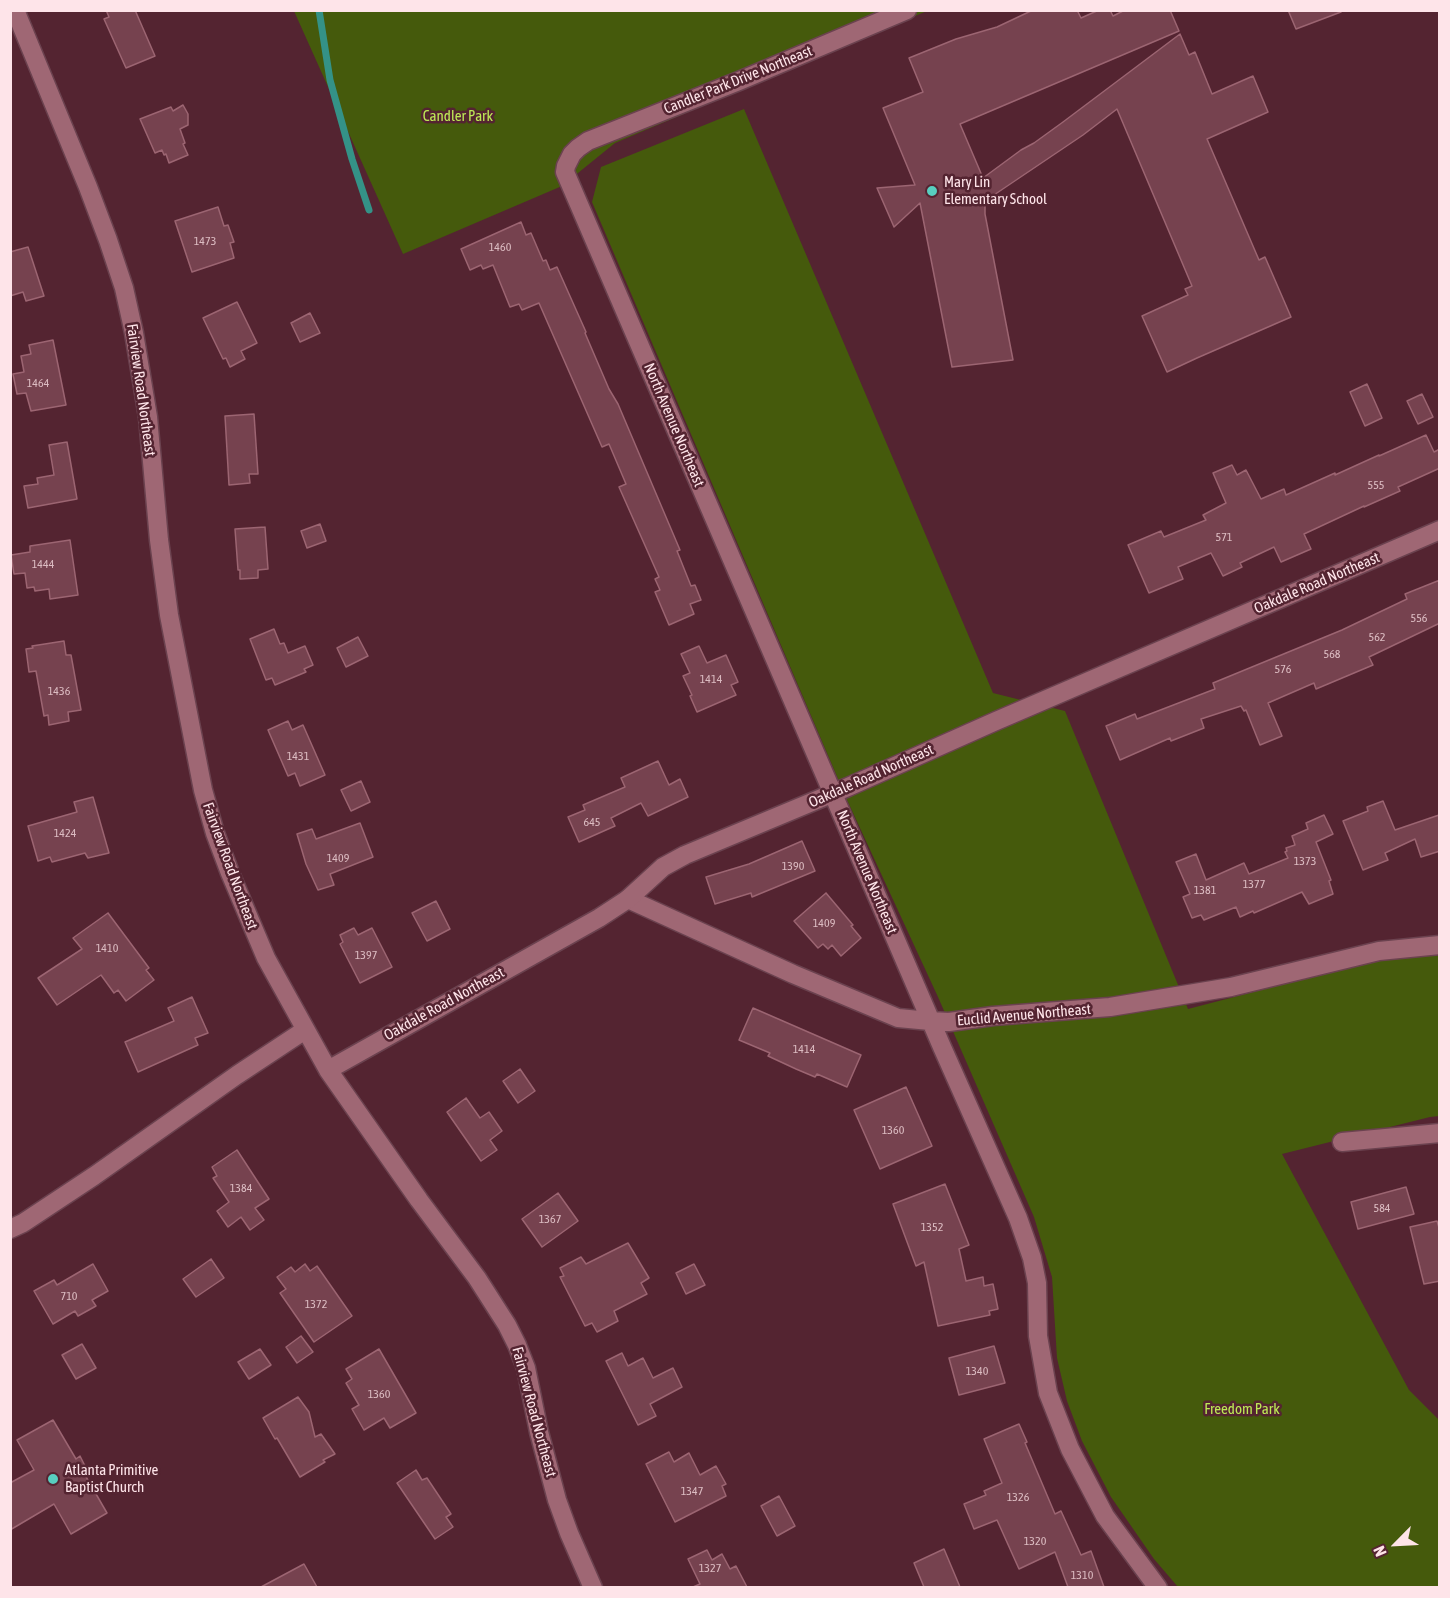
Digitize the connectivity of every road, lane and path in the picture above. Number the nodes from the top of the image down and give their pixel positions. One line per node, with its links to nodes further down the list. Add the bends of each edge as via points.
1 (15, 10): 9 (street, Fairview Road Northeast, via 88,187 124,288 148,417 169,615 200,779 212,822 256,937)
2 (907, 10): 3 (street, Candler Park Drive Northeast, via 588,141)
3 (572, 154): 5 (street, North Avenue Northeast, via 566,177)
4 (1440, 530): 5 (street, Oakdale Road Northeast)
5 (834, 793): 6 (street, Oakdale Road Northeast, via 685,855 663,867); 8 (street, North Avenue Northeast)
6 (628, 899): 8 (street, Euclid Avenue Northeast, via 898,1018); 10 (street, Oakdale Road Northeast)
7 (1440, 945): 8 (street, Euclid Avenue Northeast, via 1379,951 1231,987 1110,1007)
8 (930, 1021): 15 (street, North Avenue Northeast, via 1032,1258 1037,1283 1038,1336 1048,1393 1070,1449 1105,1516)
9 (304, 1030): 10 (street, Fairview Road Northeast); 13 (street, via 94,1176)
10 (328, 1070): 14 (street, Fairview Road Northeast, via 507,1325 526,1368 557,1500)
11 (1440, 1133): 12 (street)
12 (1342, 1142)
13 (10, 1229)
14 (593, 1587)
15 (1158, 1587)

